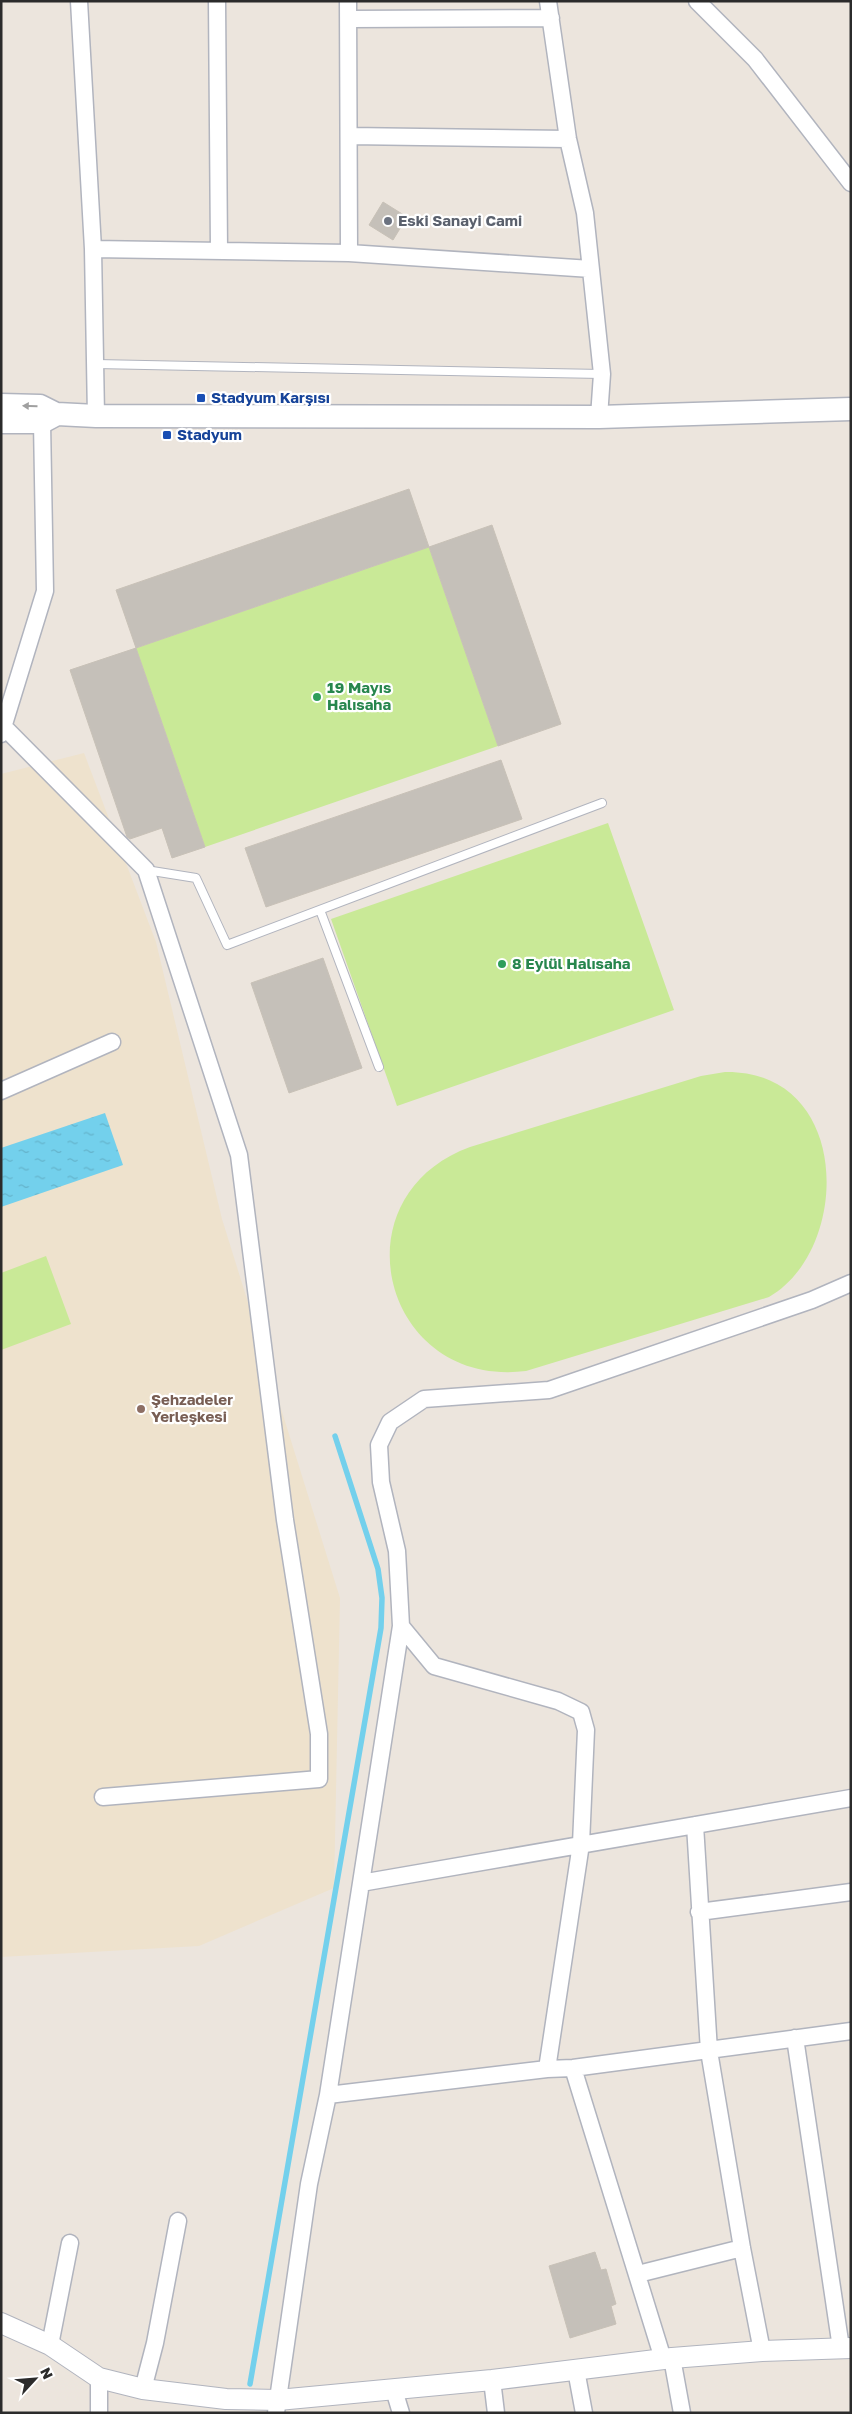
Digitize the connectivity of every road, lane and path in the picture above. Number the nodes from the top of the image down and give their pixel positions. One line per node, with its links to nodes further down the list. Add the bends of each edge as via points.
1 (79, 1): 11 (street)
2 (217, 1): 12 (street)
3 (348, 1): 6 (street)
4 (548, 1): 7 (street)
5 (698, 1): 10 (street, via 755,59)
6 (350, 18): 7 (street); 8 (street)
7 (550, 18): 9 (street)
8 (350, 136): 9 (street); 13 (street)
9 (568, 139): 14 (street, via 586,213)
10 (851, 183)
11 (93, 249): 12 (street); 15 (street)
12 (219, 251): 13 (street)
13 (348, 254): 14 (street)
14 (591, 269): 16 (street)
15 (96, 364): 16 (lane); 19 (street)
16 (602, 374): 20 (street)
17 (1, 405): 21 (main road, one-way to 17, via 40,406)
18 (851, 409): 20 (main road)
19 (96, 416): 20 (main road); 21 (main road)
20 (599, 417)
21 (50, 418): 22 (main road); 23 (street, via 45,592)
22 (1, 422)
23 (2, 730): 25 (street)
24 (602, 803): 26 (lane)
25 (146, 870): 26 (lane, via 196,878 227,945); 32 (street, via 239,1155 285,1520 319,1734 319,1779)
26 (320, 910): 28 (lane)
27 (112, 1042): 29 (street)
28 (379, 1067)
29 (2, 1086)
30 (851, 1283): 31 (street, via 812,1300 549,1390 424,1399 390,1422 379,1445 380,1473 397,1551)
31 (401, 1626): 35 (street, via 434,1666 558,1701 581,1712 586,1730); 36 (street)
32 (103, 1797)
33 (851, 1798): 34 (street)
34 (695, 1825): 35 (street); 38 (street)
35 (581, 1844): 36 (street); 43 (street)
36 (361, 1883): 44 (street)
37 (851, 1892): 38 (street)
38 (699, 1912): 41 (street)
39 (851, 2031): 40 (street)
40 (796, 2038): 41 (street); 51 (street)
41 (709, 2051): 42 (street); 47 (street)
42 (573, 2068): 43 (street); 48 (street)
43 (547, 2069): 44 (street)
44 (328, 2095): 60 (street, via 309,2184)
45 (178, 2221): 57 (street)
46 (70, 2243): 50 (street)
47 (742, 2248): 48 (street); 52 (street)
48 (638, 2274): 53 (street)
49 (1, 2323): 50 (street)
50 (50, 2345): 55 (street)
51 (846, 2348): 52 (street)
52 (762, 2350): 53 (street)
53 (668, 2359): 54 (street); 65 (street)
54 (576, 2370): 56 (street); 64 (street)
55 (99, 2378): 57 (street); 61 (street)
56 (492, 2380): 58 (street); 63 (street)
57 (143, 2389): 59 (street)
58 (394, 2390): 60 (street); 62 (street)
59 (225, 2406): 60 (street)
60 (277, 2406)
61 (99, 2413)
62 (401, 2413)
63 (496, 2413)
64 (584, 2413)
65 (682, 2413)

